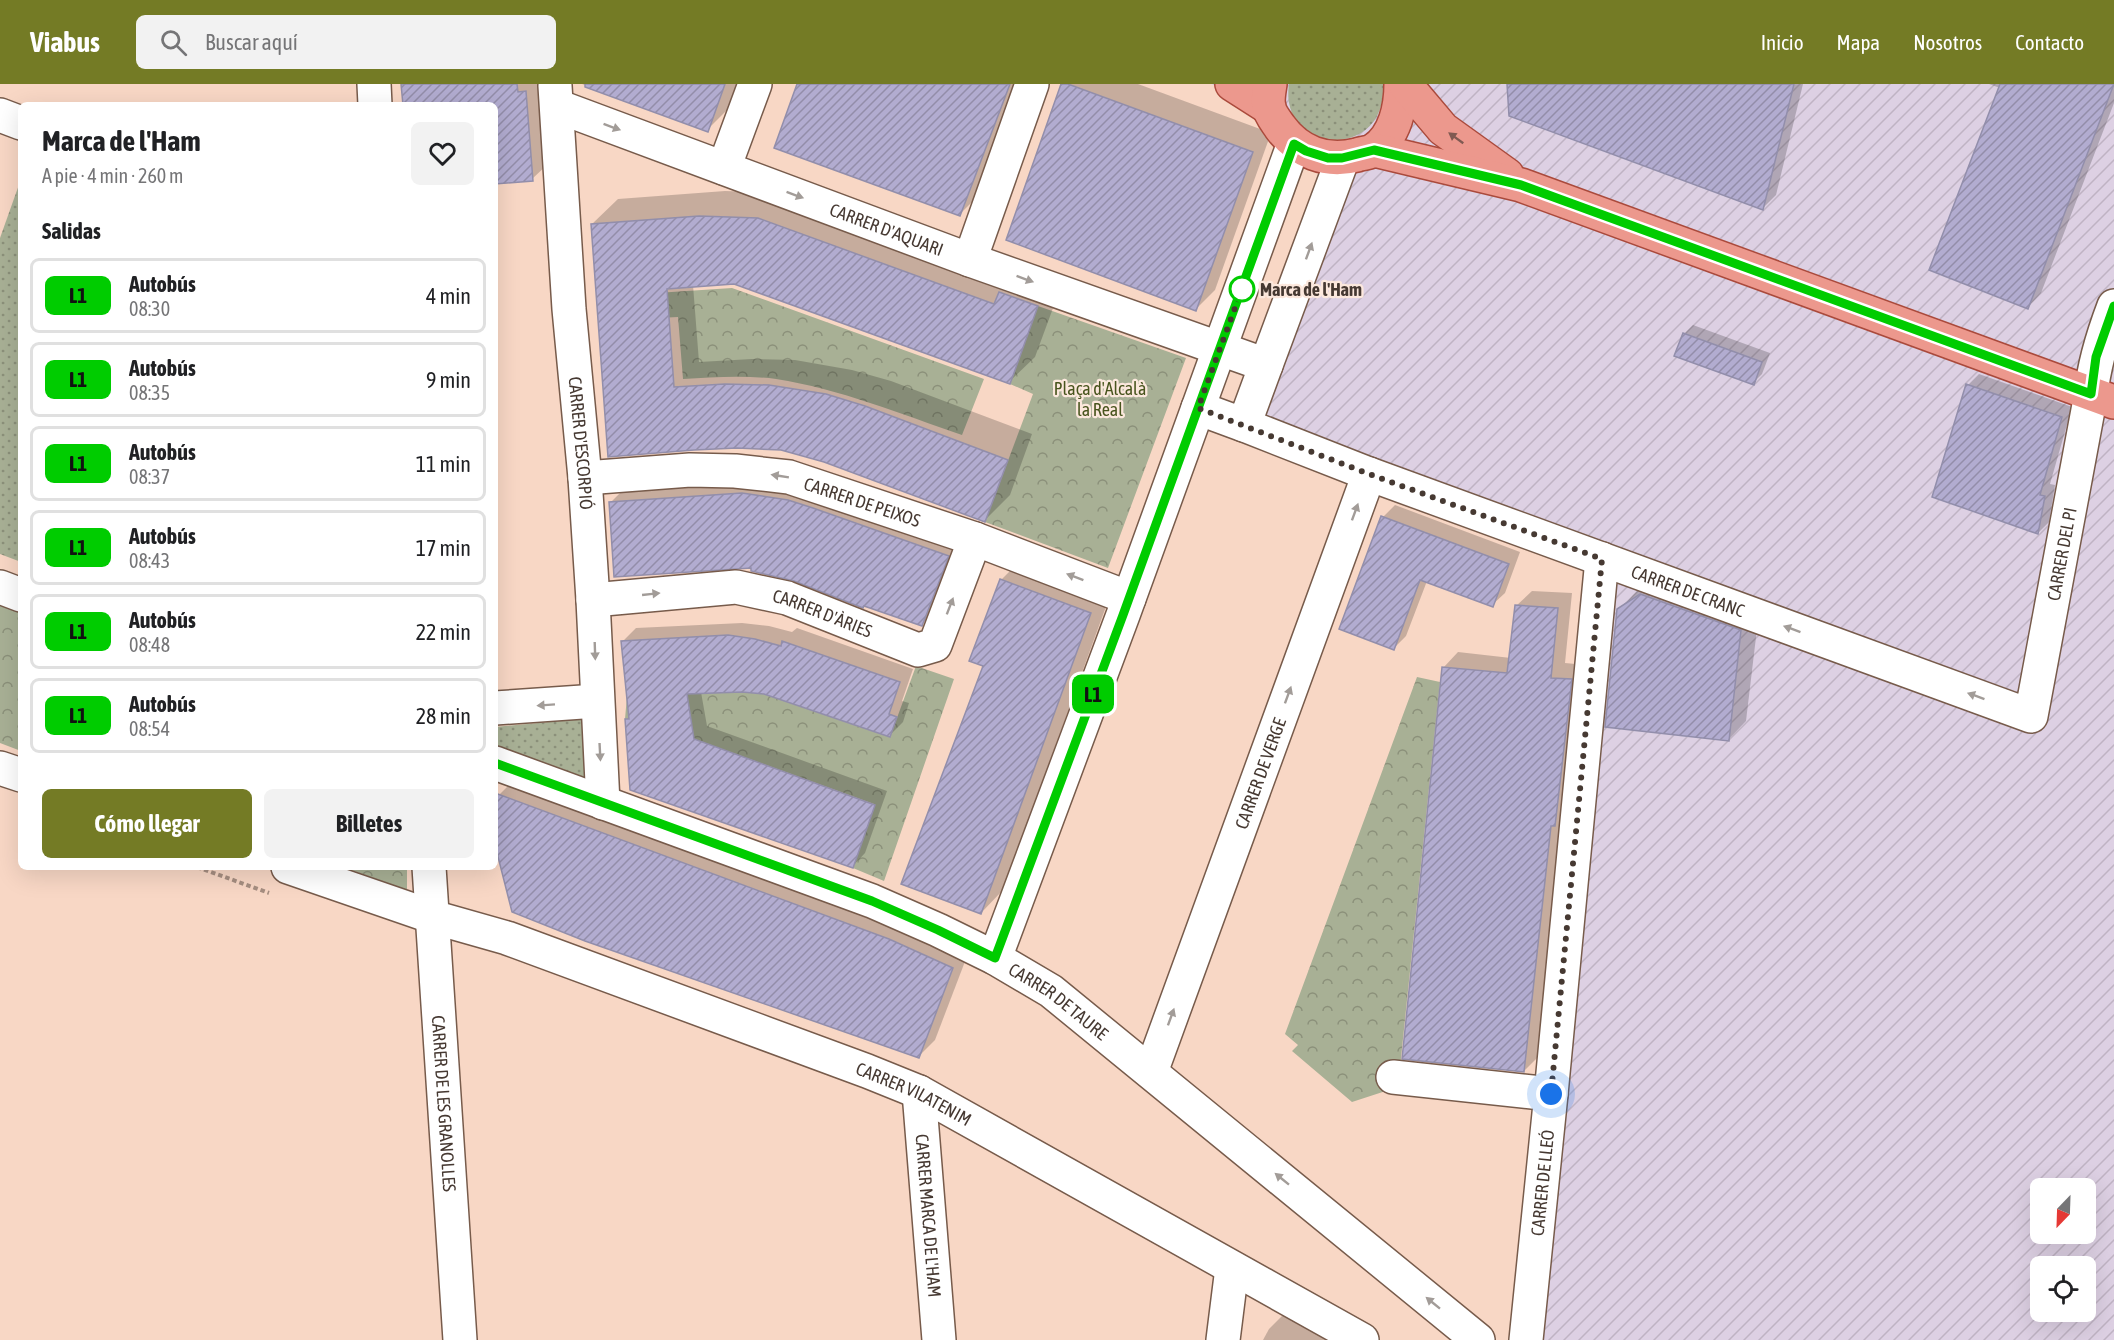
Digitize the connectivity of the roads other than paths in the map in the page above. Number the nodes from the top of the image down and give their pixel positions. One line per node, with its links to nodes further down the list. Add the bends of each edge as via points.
1 (374, 84): 8 (street)
2 (755, 84): 14 (street)
3 (1032, 84): 16 (street)
4 (1233, 84): 7 (main road)
5 (1403, 84): 12 (main road, via 1397,118); 15 (main road, one-way to 5, via 1443,129)
6 (556, 95): 14 (street, CARRER D'AQUARI, one-way to 14); 24 (street, CARRER D'ESCORPIÓ, via 569,309)
7 (1269, 95): 11 (main road, via 1282,129)
8 (375, 102)
9 (0, 115): 10 (street)
10 (18, 122)
11 (1294, 144): 13 (main road, via 1328,158); 18 (street)
12 (1374, 150): 13 (main road); 15 (main road)
13 (1342, 158): 19 (street, one-way to 13)
14 (724, 168): 16 (street, CARRER D'AQUARI, one-way to 16)
15 (1521, 185): 20 (main road)
16 (970, 260): 18 (street, CARRER D'AQUARI, one-way to 18)
17 (2114, 306): 20 (street, CARRER DEL PI, via 2096,357)
18 (1219, 349): 19 (street); 21 (street)
19 (1266, 365): 22 (street)
20 (2102, 398): 33 (street, CARRER DEL PI)
21 (1198, 408): 22 (street); 29 (street)
22 (1244, 425): 23 (street, CARRER DE CRANC)
23 (1369, 474): 26 (street, CARRER DE CRANC); 42 (street, CARRER DE VERGE, one-way to 23)
24 (585, 478): 25 (street, CARRER DE PEIXOS, one-way to 24, via 789,477 690,470); 30 (street, CARRER D'ESCORPIÓ)
25 (975, 539): 29 (street, CARRER DE PEIXOS, one-way to 25); 30 (street, CARRER D'ÀRIES, one-way to 25, via 735,587 787,598 918,650 935,645)
26 (1602, 559): 33 (street, CARRER DE CRANC, one-way to 26); 45 (street, CARRER DE LLEÓ)
27 (0, 587): 28 (street)
28 (18, 594)
29 (1129, 598): 41 (street)
30 (593, 600): 31 (street, CARRER D'ESCORPIÓ, one-way to 31)
31 (597, 701): 32 (street, one-way to 32); 37 (street, CARRER D'ESCORPIÓ, one-way to 37)
32 (498, 708)
33 (2031, 716)
34 (498, 764): 37 (street, CARRER DE TAURE)
35 (0, 768): 36 (street)
36 (18, 774)
37 (603, 803): 41 (street, CARRER DE TAURE, via 872,901)
38 (429, 870): 40 (street, CARRER DE LES GRANOLLES)
39 (280, 881): 40 (street, CARRER VILATENIM)
40 (433, 917): 44 (street, CARRER VILATENIM, via 507,938); 47 (street, CARRER DE LES GRANOLLES)
41 (995, 958): 42 (street, CARRER DE TAURE, via 1051,991)
42 (1150, 1071): 51 (street, CARRER DE TAURE, one-way to 42)
43 (1393, 1077): 45 (street)
44 (919, 1092): 46 (street, CARRER VILATENIM); 48 (street, CARRER MARCA DE L'HAM)
45 (1551, 1094): 52 (street, CARRER DE LLEÓ)
46 (1232, 1268): 49 (street); 50 (street, CARRER VILATENIM)
47 (460, 1340)
48 (939, 1340)
49 (1223, 1340)
50 (1362, 1340)
51 (1478, 1340)
52 (1526, 1340)

